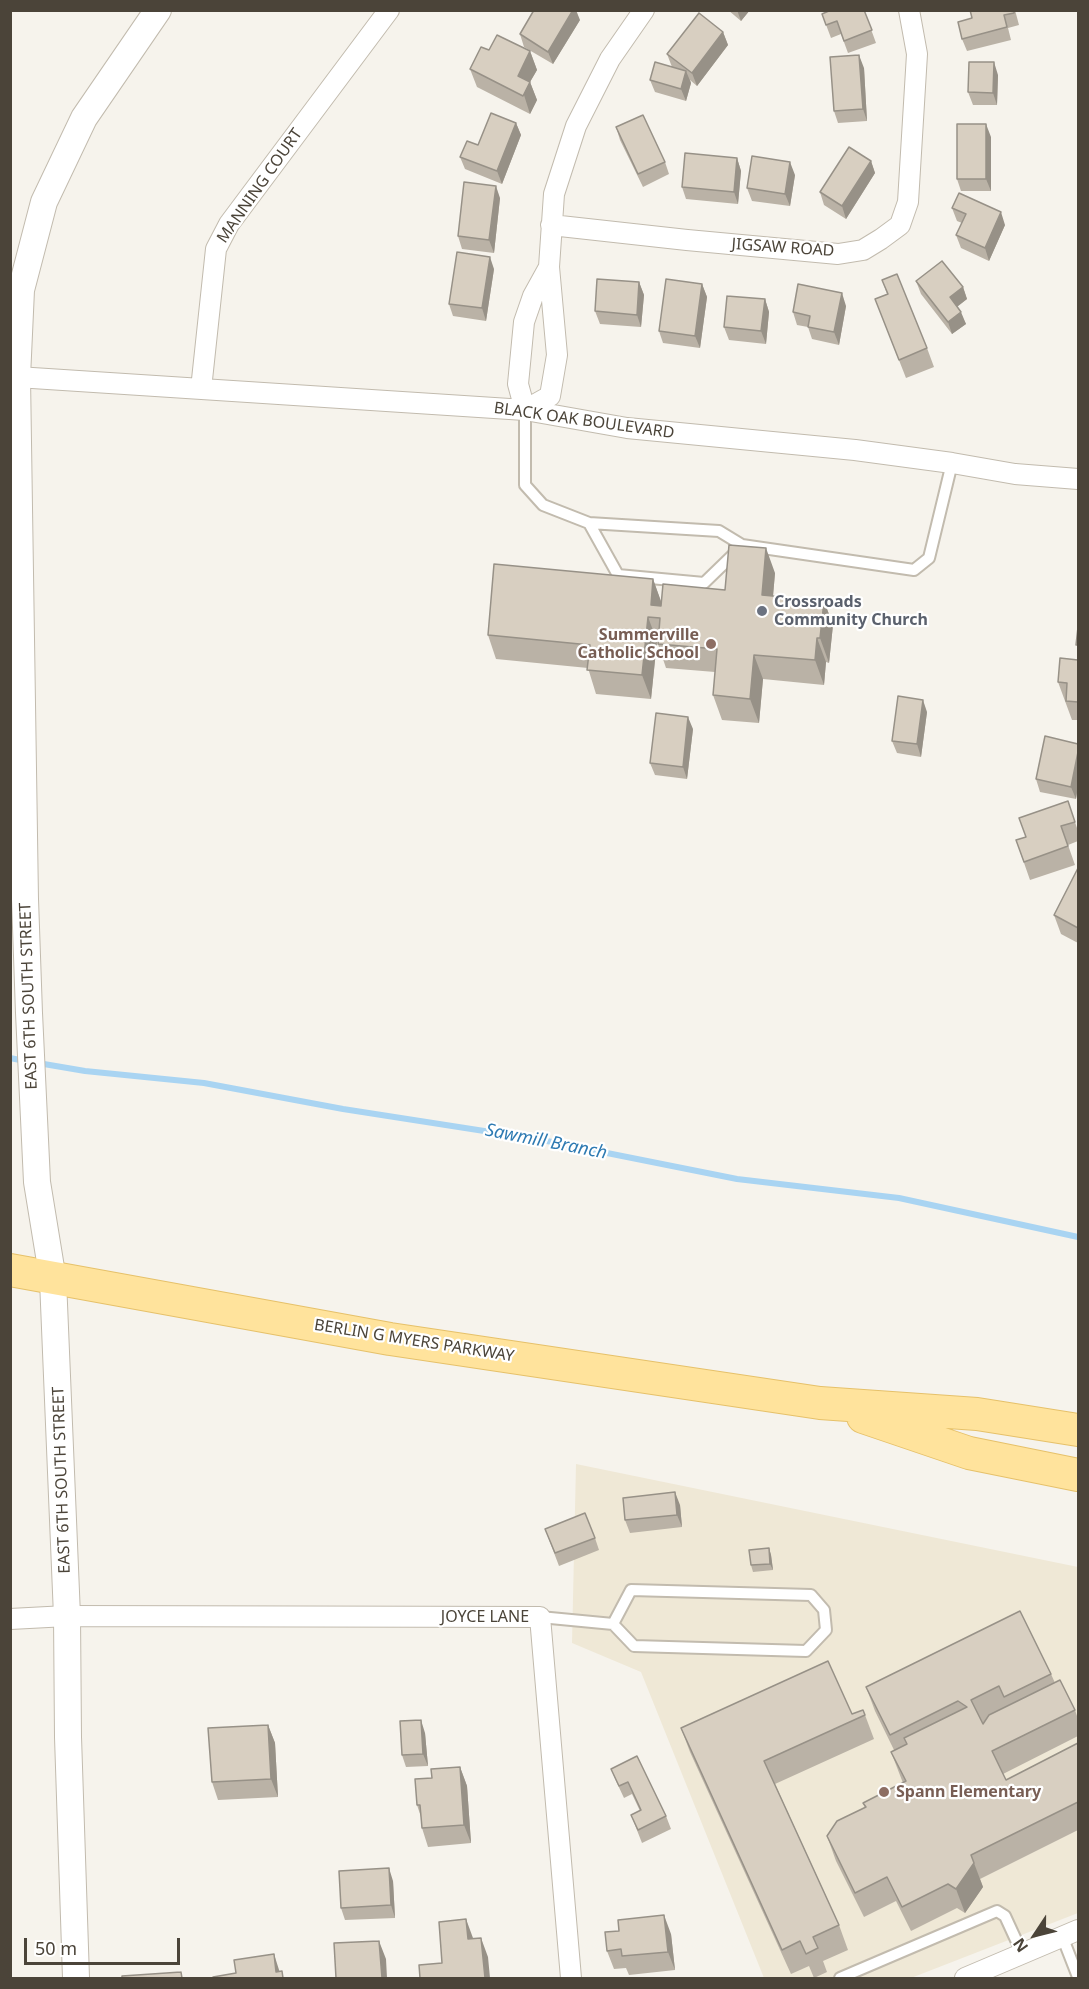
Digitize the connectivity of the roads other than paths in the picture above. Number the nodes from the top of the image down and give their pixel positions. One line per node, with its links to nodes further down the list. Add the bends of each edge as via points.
1 (158, 10): 7 (street, EAST 6TH SOUTH STREET, via 84,118 44,202 21,291)
2 (389, 10): 8 (street, MANNING COURT, via 229,224 216,249)
3 (644, 10): 5 (street, via 610,59 576,126 554,194)
4 (909, 10): 5 (street, JIGSAW ROAD, via 917,54 908,201 900,225 863,250 838,254)
5 (551, 225): 6 (street)
6 (549, 267): 9 (street, via 524,322 518,384); 9 (street, via 557,355 550,396)
7 (16, 376): 8 (street, BLACK OAK BOULEVARD); 12 (street, EAST 6TH SOUTH STREET)
8 (201, 389): 9 (street, BLACK OAK BOULEVARD)
9 (525, 410): 10 (street, BLACK OAK BOULEVARD, via 627,428); 13 (lane, via 525,484 543,505)
10 (952, 463): 11 (street, BLACK OAK BOULEVARD); 14 (lane, via 929,558 914,570)
11 (1078, 479)
12 (15, 515): 16 (street, EAST 6TH SOUTH STREET, via 37,1182)
13 (589, 523): 14 (lane, via 719,531); 14 (lane, via 618,575 704,583)
14 (742, 545)
15 (10, 1270): 16 (main road, BERLIN G MYERS PARKWAY)
16 (53, 1280): 17 (main road, BERLIN G MYERS PARKWAY, via 390,1339); 20 (street, EAST 6TH SOUTH STREET)
17 (820, 1402): 18 (main road, BERLIN G MYERS PARKWAY, via 977,1413); 19 (main road, BERLIN G MYERS PARKWAY, via 969,1453)
18 (1078, 1430)
19 (1078, 1475)
20 (67, 1616): 21 (street, JOYCE LANE); 22 (street, JOYCE LANE); 27 (street, EAST 6TH SOUTH STREET)
21 (540, 1617): 23 (lane); 28 (street, JOYCE LANE)
22 (10, 1619)
23 (614, 1624): 23 (lane, via 634,1646 806,1652 826,1630 824,1610 811,1595 632,1590)
24 (1070, 1933): 25 (street); 26 (lane)
25 (1022, 1953): 29 (lane, via 1005,1916 997,1911); 30 (street)
26 (1078, 1977)
27 (76, 1978)
28 (571, 1978)
29 (840, 1978)
30 (965, 1978)

